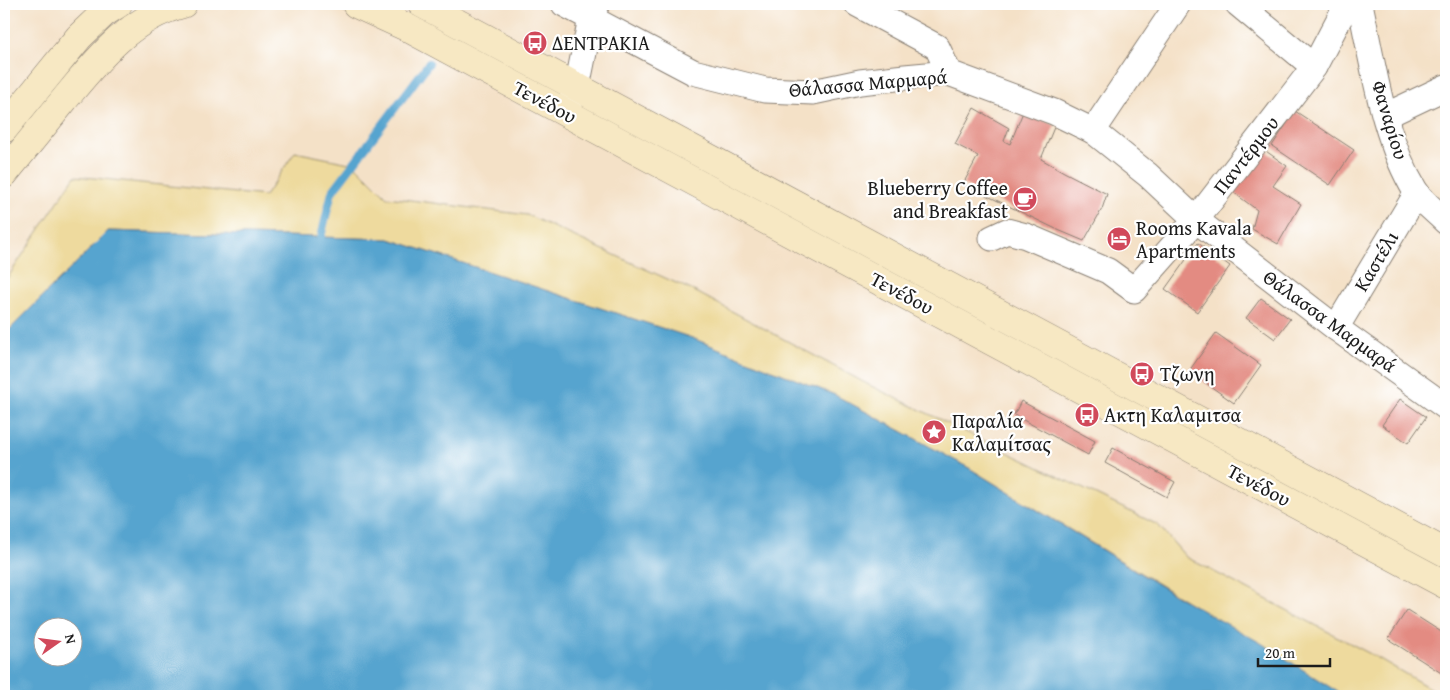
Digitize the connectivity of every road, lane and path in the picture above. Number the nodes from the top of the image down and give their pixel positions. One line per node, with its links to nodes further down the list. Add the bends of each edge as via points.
1 (118, 4): 18 (main road, via 79,38)
2 (181, 4): 20 (main road, via 143,21 101,55)
3 (356, 4): 16 (main road, Τενέδου)
4 (422, 4): 14 (main road, Τενέδου)
5 (564, 4): 11 (street, Θάλασσα Μαρμαρά)
6 (857, 4): 13 (street, via 937,47)
7 (1178, 4): 19 (street)
8 (1238, 4): 12 (street)
9 (1347, 4): 12 (street, Παντέρμου)
10 (1360, 4): 17 (street, Φαναρίου)
11 (594, 11): 13 (street, Θάλασσα Μαρμαρά, via 693,72 765,90 813,92 860,82); 14 (street)
12 (1314, 67): 22 (street, Παντέρμου)
13 (949, 73): 19 (street, Θάλασσα Μαρμαρά, via 1054,112)
14 (577, 87): 16 (street); 27 (main road, Τενέδου)
15 (1446, 87): 17 (street)
16 (565, 112): 28 (main road, Τενέδου)
17 (1385, 116): 21 (street, Φαναρίου, via 1399,157)
18 (4, 129)
19 (1092, 130): 22 (street, Θάλασσα Μαρμαρά, via 1148,175)
20 (4, 174)
21 (1417, 194): 23 (street, Φαναρίου); 25 (street, Καστέλι)
22 (1196, 220): 24 (street, Παντέρμου, via 1134,290 1108,271 1026,236 1007,231); 25 (street, Θάλασσα Μαρμαρά)
23 (1446, 222)
24 (992, 238)
25 (1336, 328): 26 (street, Θάλασσα Μαρμαρά)
26 (1446, 406)
27 (1446, 553)
28 (1446, 585)

